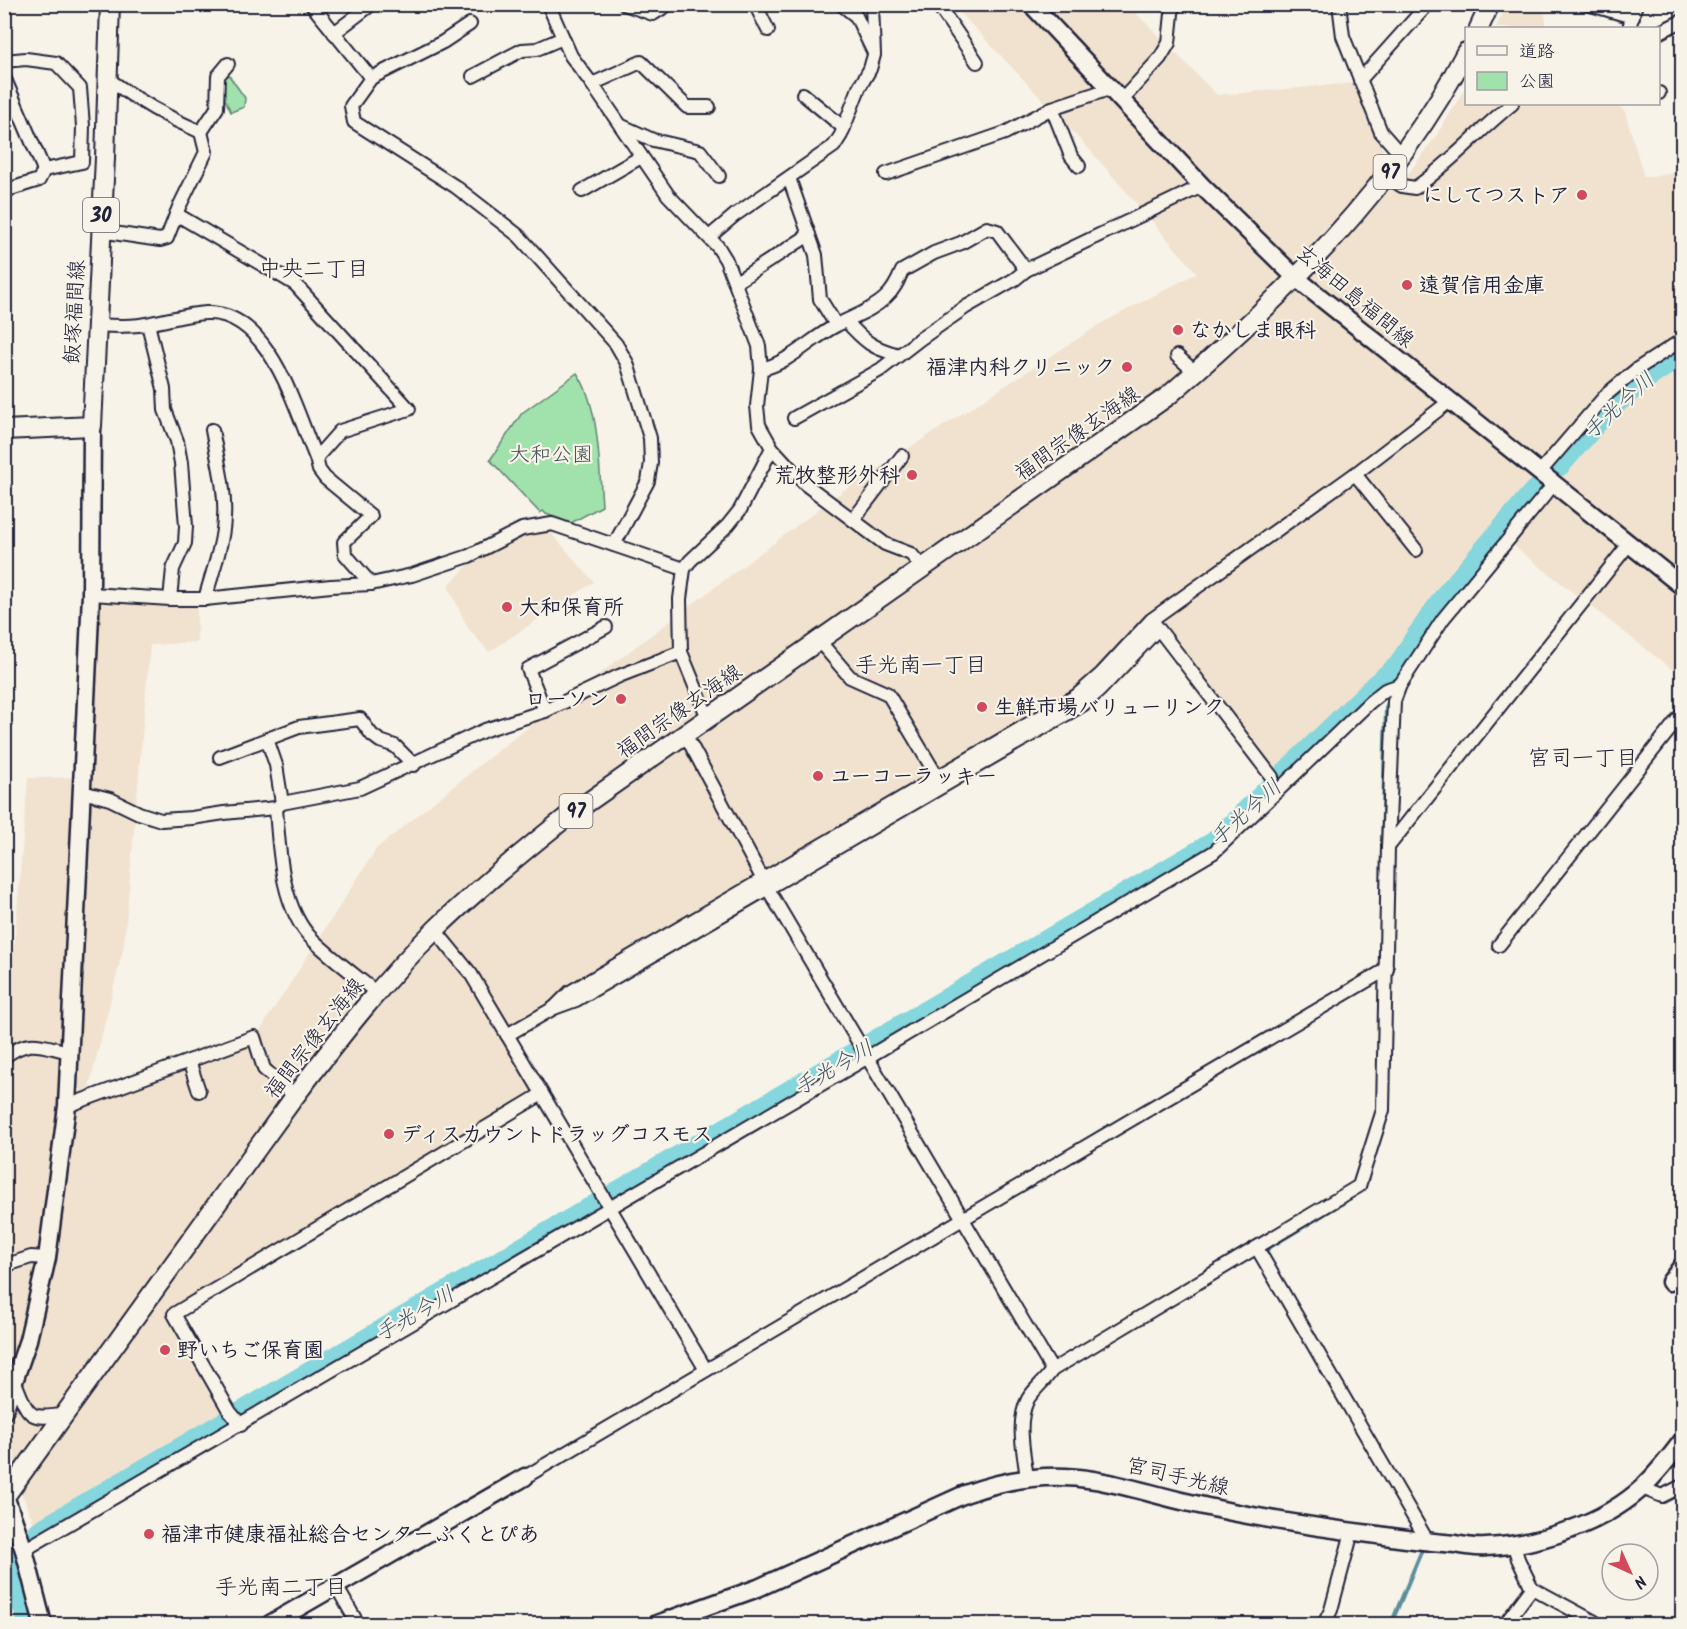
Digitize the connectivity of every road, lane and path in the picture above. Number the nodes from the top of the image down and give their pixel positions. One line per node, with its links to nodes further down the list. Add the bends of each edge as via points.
1 (110, 4): 33 (main road, 飯塚福間線 / 30)
2 (311, 4): 23 (street)
3 (372, 4): 23 (street)
4 (548, 4): 24 (street)
5 (624, 4): 6 (street, via 654,14)
6 (669, 4)
7 (755, 4): 21 (street)
8 (841, 4): 25 (street, via 856,16)
9 (872, 4): 25 (street)
10 (940, 4): 28 (street)
11 (1031, 4): 37 (main road, 玄海田島福間線)
12 (1173, 4): 37 (street, via 1169,42 1160,58)
13 (1339, 4): 34 (street, via 1343,36)
14 (1428, 4): 34 (street)
15 (1490, 4): 20 (main road)
16 (1587, 4): 17 (street)
17 (1633, 17)
18 (1683, 21): 22 (street)
19 (470, 24): 32 (street)
20 (1479, 27)
21 (768, 30)
22 (1660, 32)
23 (334, 33): 32 (street)
24 (563, 38): 31 (street, via 537,49 522,50); 35 (street)
25 (874, 55): 42 (street)
26 (1465, 55): 44 (main road, 福間宗像玄海線 / 97)
27 (4, 61): 47 (street, via 56,63 80,88 82,162)
28 (977, 62)
29 (228, 64): 43 (street, via 218,76 217,108)
30 (4, 76): 47 (street)
31 (473, 76)
32 (371, 78): 83 (street, via 351,106 354,122 456,187 519,236 616,344 627,363 650,438 651,463 648,482)
33 (108, 79): 43 (street, via 147,105); 56 (main road, 飯塚福間線 / 30)
34 (1360, 80): 44 (street, via 1381,132)
35 (592, 84): 39 (street, via 641,62 687,107); 41 (street)
36 (803, 94): 42 (street)
37 (1115, 95): 40 (street); 52 (main road, 玄海田島福間線)
38 (1511, 105): 50 (street, via 1440,171 1415,188 1402,186)
39 (709, 107)
40 (1052, 108): 46 (street, via 1071,156); 48 (street, via 1005,133)
41 (621, 126): 45 (street); 49 (street, via 653,140 700,151)
42 (844, 128): 51 (street, via 834,146)
43 (201, 132): 55 (street, via 206,152)
44 (1402, 156): 50 (main road, 福間宗像玄海線 / 97)
45 (641, 157): 54 (street); 58 (street, via 668,195)
46 (1079, 166)
47 (44, 170): 53 (street, via 39,180)
48 (886, 174)
49 (719, 176)
50 (1387, 176): 60 (main road, 福間宗像玄海線 / 97)
51 (789, 178): 57 (street); 58 (street)
52 (1202, 186): 59 (street); 60 (main road, 玄海田島福間線)
53 (4, 191)
54 (582, 191)
55 (176, 214): 56 (street, via 167,238 160,240); 77 (street, via 295,284 409,409 340,431)
56 (100, 231): 64 (main road, 飯塚福間線 / 30)
57 (809, 235): 61 (street); 62 (street, via 816,255 820,299)
58 (709, 237): 61 (street)
59 (1026, 270): 62 (street, via 997,231 987,228 902,271 896,285 873,308); 66 (street)
60 (1296, 278): 69 (main road, 福間宗像玄海線 / 97); 70 (main road, 玄海田島福間線)
61 (736, 282): 68 (street, via 759,346)
62 (841, 323): 66 (street, via 863,340); 68 (street, via 775,366)
63 (148, 324): 64 (street); 77 (street, via 208,313 236,320 250,331 276,362); 90 (street, via 164,389 165,410 177,441 183,484 185,543 173,569)
64 (96, 325): 72 (main road, 飯塚福間線 / 30)
65 (1683, 340): 78 (street, via 1637,369 1607,394)
66 (899, 354): 71 (street, via 880,370)
67 (1177, 356): 69 (street)
68 (761, 369): 75 (street, via 759,425)
69 (1196, 372): 85 (main road, 福間宗像玄海線 / 97, via 1168,396)
70 (1449, 401): 78 (main road, 玄海田島福間線); 79 (street)
71 (794, 418)
72 (92, 426): 73 (main road); 89 (main road)
73 (4, 430)
74 (212, 430): 91 (street, via 225,517)
75 (772, 448): 81 (street, via 805,484); 86 (street, via 740,510)
76 (902, 456): 81 (street)
77 (316, 458): 87 (street, via 325,478 371,516 344,542 345,554)
78 (1539, 472): 80 (main road, 玄海田島福間線)
79 (1355, 474): 84 (street); 92 (street)
80 (1554, 484): 82 (main road, 玄海田島福間線); 96 (street, via 1443,619)
81 (853, 520): 85 (street, via 885,544 910,554)
82 (1629, 544): 88 (main road, 玄海田島福間線); 108 (street)
83 (614, 545): 86 (street); 87 (street, via 552,524 522,529 469,556)
84 (1416, 550)
85 (924, 568): 94 (main road, 福間宗像玄海線 / 97)
86 (684, 569): 95 (street)
87 (371, 584): 91 (street)
88 (1683, 586)
89 (91, 594): 90 (street); 106 (main road)
90 (170, 599): 91 (street)
91 (205, 599)
92 (1155, 624): 104 (street); 105 (street, via 1086,689 1027,731)
93 (606, 627): 97 (street, via 528,669)
94 (819, 641): 99 (main road, 福間宗像玄海線 / 97); 105 (street, via 850,677 888,694)
95 (681, 652): 97 (street); 99 (street)
96 (1400, 685): 108 (street, via 1394,701); 116 (street, via 1385,690 1370,702 1214,852)
97 (545, 711): 103 (street, via 484,730)
98 (1683, 714): 111 (street)
99 (708, 718): 100 (main road, 福間宗像玄海線 / 97)
100 (686, 734): 109 (street); 110 (main road, 福間宗像玄海線 / 97, via 516,856)
101 (267, 739): 102 (street); 103 (street, via 298,727 360,719 372,735 395,746); 107 (street, via 276,765)
102 (220, 757)
103 (414, 765): 107 (street, via 360,788)
104 (1272, 777)
105 (941, 782): 109 (street)
106 (82, 792): 107 (street, via 110,798 161,820); 115 (main road)
107 (279, 805): 113 (street, via 280,860 298,920 312,939)
108 (1388, 847): 112 (street)
109 (766, 883): 114 (street, via 576,1000); 116 (street)
110 (435, 930): 113 (main road, 福間宗像玄海線 / 97); 114 (street, via 471,974)
111 (1499, 945)
112 (1387, 969): 124 (street); 125 (street, via 1383,1110 1359,1186)
113 (377, 993): 121 (main road, 福間宗像玄海線 / 97)
114 (507, 1035): 120 (street)
115 (70, 1052): 117 (street, via 30,1044); 122 (main road)
116 (864, 1053): 123 (street); 124 (street)
117 (4, 1057)
118 (189, 1061): 119 (street); 121 (street, via 254,1037 264,1069); 122 (street)
119 (199, 1091)
120 (542, 1094): 123 (street); 135 (street, via 174,1314)
121 (295, 1096): 134 (main road, 福間宗像玄海線 / 97)
122 (67, 1106): 126 (main road)
123 (607, 1203): 130 (street); 135 (street)
124 (962, 1220): 130 (street); 131 (street)
125 (1257, 1248): 131 (street); 143 (street)
126 (47, 1258): 127 (street, via 31,1257); 132 (main road)
127 (4, 1266)
128 (1683, 1266): 129 (main road)
129 (1670, 1282)
130 (706, 1370): 137 (street)
131 (1052, 1371): 138 (street, via 1029,1398 1022,1415)
132 (15, 1382): 133 (main road); 134 (street, via 32,1416)
133 (4, 1411)
134 (66, 1414): 141 (main road, 福間宗像玄海線 / 97)
135 (237, 1420): 145 (street)
136 (1683, 1441): 140 (main road, 宮司手光線)
137 (525, 1477): 146 (main road)
138 (1027, 1478): 142 (main road, 宮司手光線, via 1093,1479 1188,1503); 151 (main road, 宮司手光線, via 991,1484 965,1494 758,1588)
139 (1683, 1486): 140 (street, via 1662,1496)
140 (1642, 1488): 144 (main road, 宮司手光線, via 1615,1507 1569,1530)
141 (5, 1496): 145 (main road)
142 (1352, 1532): 143 (main road, 宮司手光線); 152 (street)
143 (1428, 1542): 144 (main road, 宮司手光線, via 1484,1548)
144 (1514, 1545): 147 (street)
145 (24, 1550): 148 (main road)
146 (336, 1586): 149 (main road); 150 (street)
147 (1532, 1588): 153 (street); 154 (street)
148 (43, 1624)
149 (270, 1624)
150 (358, 1624)
151 (657, 1624)
152 (1324, 1624)
153 (1505, 1624)
154 (1593, 1624)

